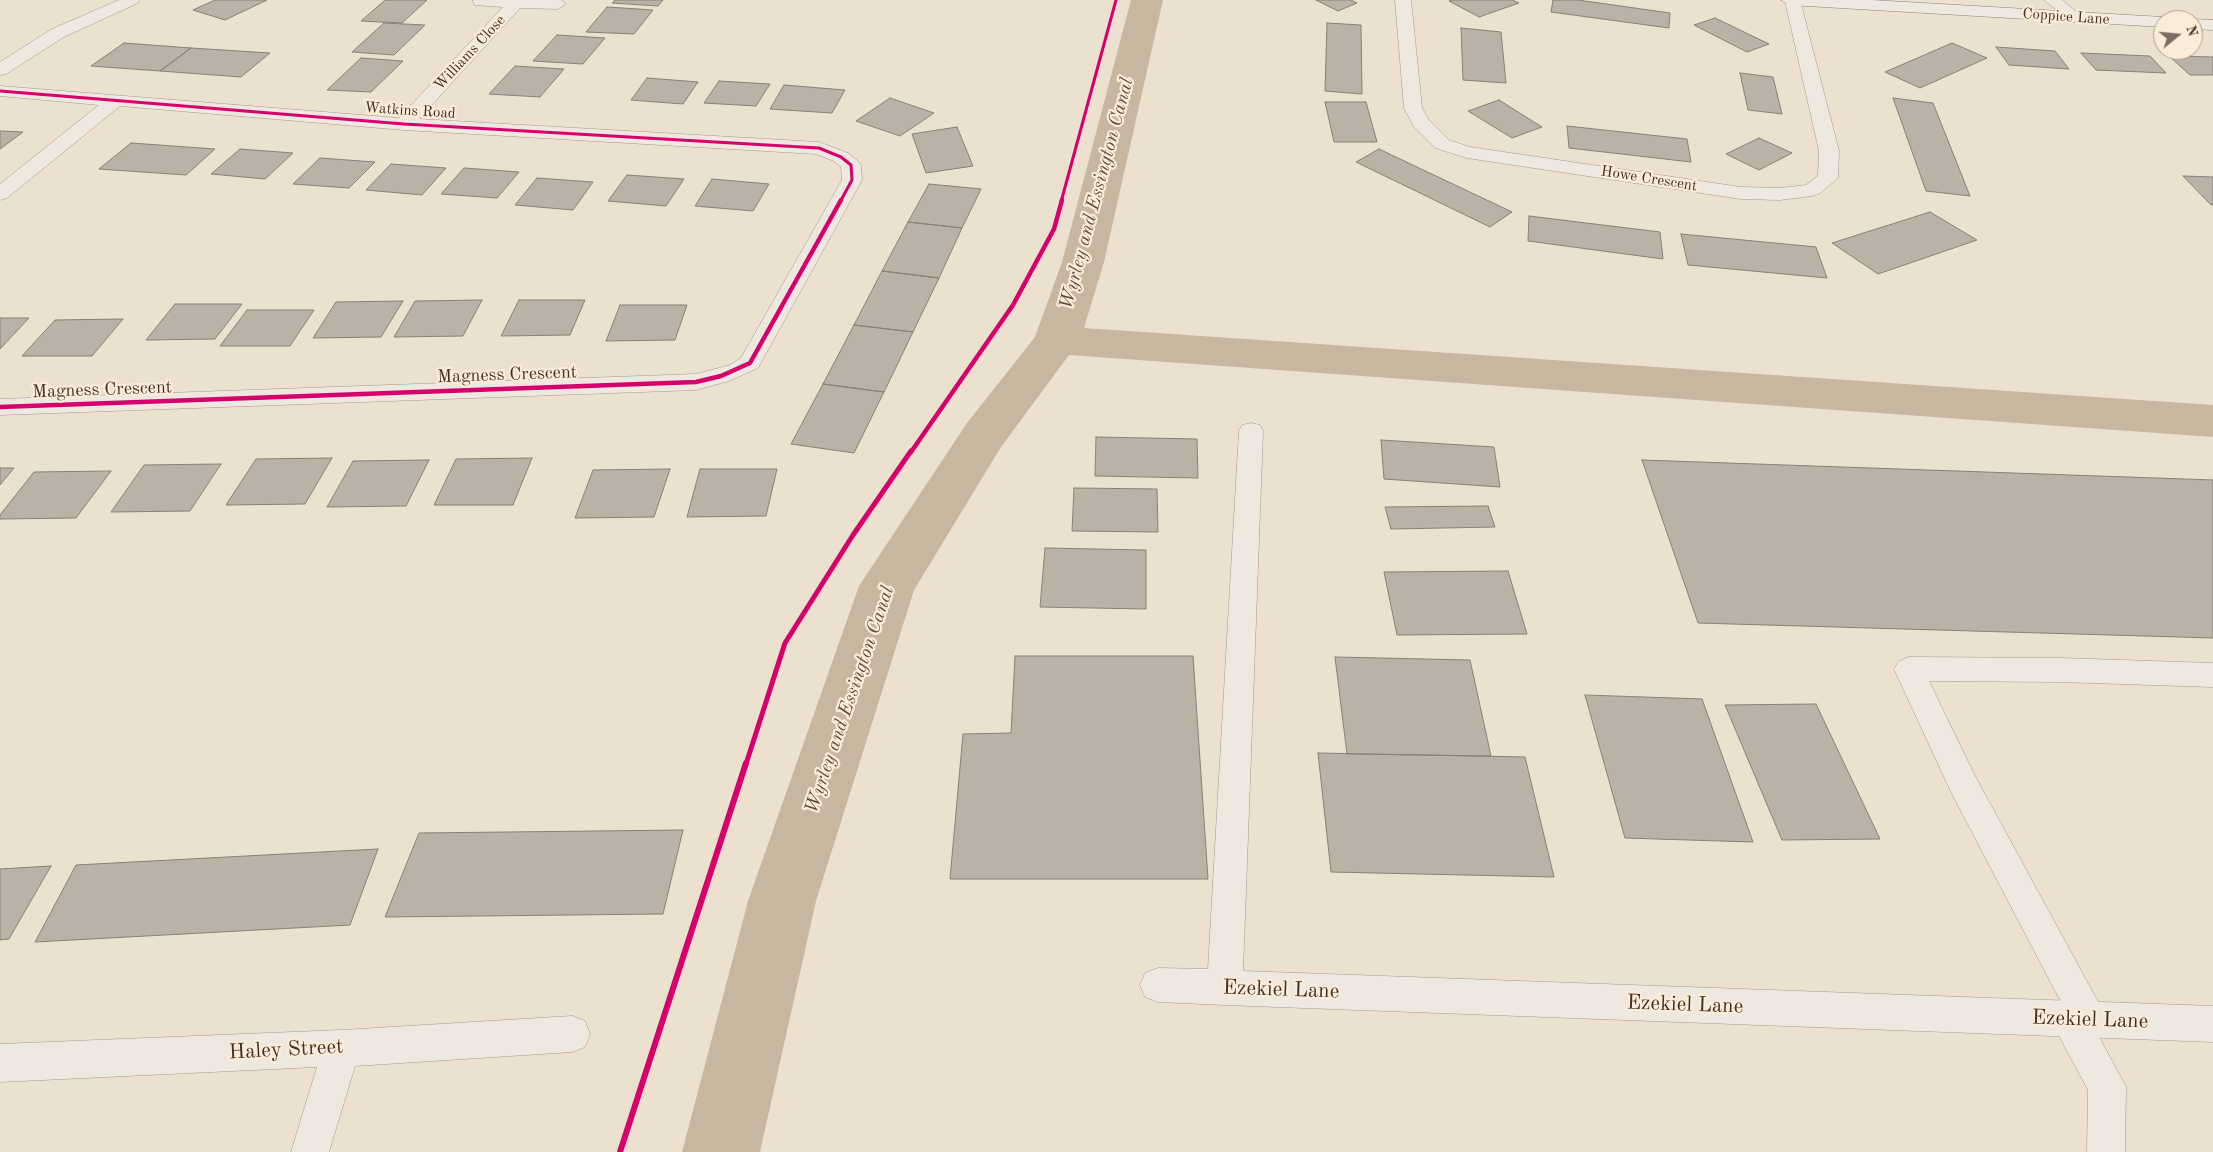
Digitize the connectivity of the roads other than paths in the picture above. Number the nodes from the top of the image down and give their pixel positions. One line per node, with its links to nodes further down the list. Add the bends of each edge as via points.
1 (132, 0): 11 (street, via 58,33)
2 (1403, 0): 4 (street, Howe Crescent, via 1413,108 1421,123 1442,144 1467,152 1741,193 1780,194 1812,190 1828,178 1829,151)
3 (1789, 0): 4 (street, Coppice Lane)
4 (1794, 0): 9 (street, Coppice Lane)
5 (2052, 0): 9 (street)
6 (480, 2): 7 (street, Williams Close)
7 (515, 4): 8 (street, Williams Close); 14 (street, Williams Close)
8 (558, 4)
9 (2074, 16): 10 (street, Coppice Lane)
10 (2153, 21)
11 (0, 70)
12 (0, 91): 13 (street, Watkins Road)
13 (115, 101): 14 (street, Watkins Road); 16 (street)
14 (404, 124): 15 (street, Watkins Road)
15 (819, 148): 17 (street, Magness Crescent, via 851,165 852,180 750,363 721,376 696,382)
16 (0, 194)
17 (0, 407)
18 (1251, 431): 21 (street)
19 (2213, 675): 22 (street, via 1909,670)
20 (1158, 986): 21 (street, Ezekiel Lane)
21 (1225, 988): 22 (street, Ezekiel Lane)
22 (2079, 1019): 23 (street, Ezekiel Lane); 28 (street, via 2107,1087)
23 (2213, 1024)
24 (572, 1034): 25 (street, Haley Street)
25 (342, 1048): 26 (street, Haley Street); 27 (street)
26 (0, 1063)
27 (310, 1152)
28 (2106, 1152)

